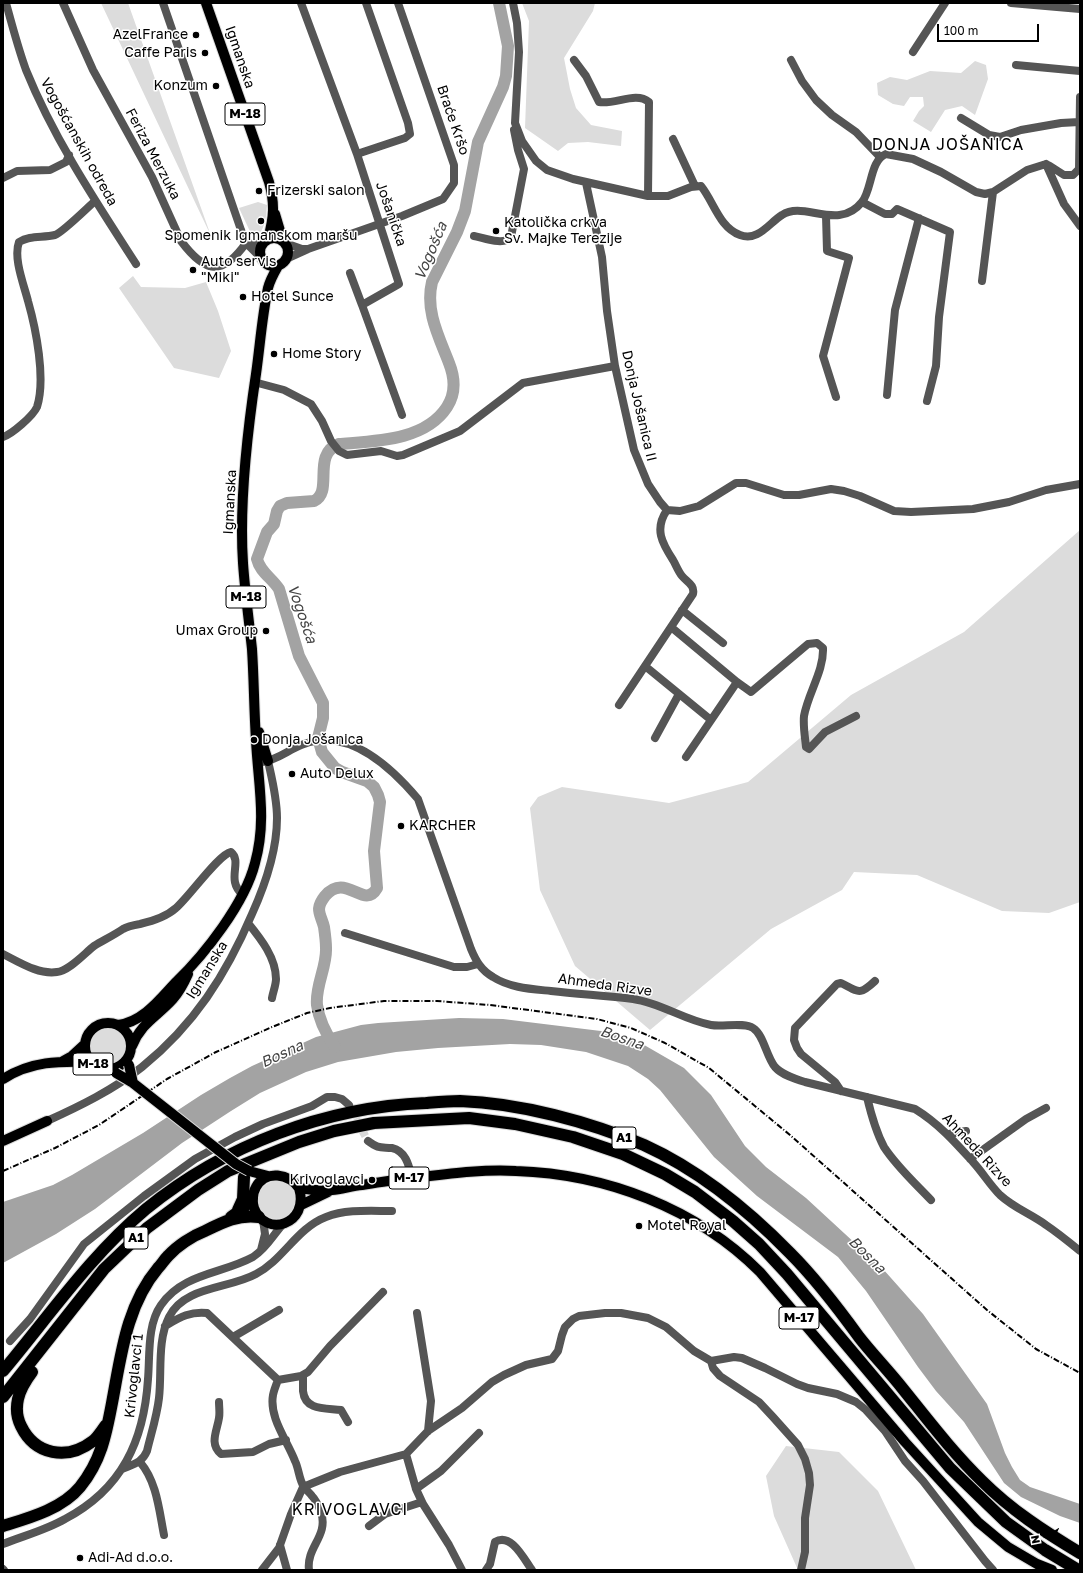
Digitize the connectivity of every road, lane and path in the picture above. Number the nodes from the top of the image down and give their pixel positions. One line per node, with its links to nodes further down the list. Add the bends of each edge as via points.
1 (6, 3): 23 (street, Vogošćanskih odreda, via 26,69 40,102)
2 (63, 3): 42 (street, Feriza Merzuka, via 92,70 152,177 181,240 211,267 225,265 233,260)
3 (163, 3): 42 (street)
4 (206, 3): 34 (main road, Igmanska / M-18, via 269,182)
5 (302, 3): 22 (street, Jošanička)
6 (366, 3): 22 (street, via 410,134)
7 (398, 3): 37 (street, Braće Kršo, via 454,165 454,183 443,199)
8 (513, 3): 20 (street, via 519,52)
9 (945, 3): 12 (street)
10 (1011, 3): 11 (street)
11 (1080, 9)
12 (913, 52)
13 (574, 60): 31 (street, via 586,76 599,102 608,103 640,97 650,102)
14 (792, 60): 24 (street, via 802,81 816,100 856,132)
15 (1016, 65): 16 (street)
16 (1080, 71)
17 (1080, 97): 19 (street)
18 (961, 118): 19 (street, via 989,135 1000,137 1022,130)
19 (1079, 122): 26 (street)
20 (515, 123): 28 (street, via 525,146 547,170); 39 (street, via 514,134 524,169 511,237 502,242)
21 (673, 139): 29 (street)
22 (357, 154): 37 (street, Jošanička)
23 (69, 155): 27 (street, via 66,162 50,170 17,171); 32 (street, Vogošćanskih odreda)
24 (878, 161): 30 (street, via 886,154 913,159 976,192); 33 (street)
25 (1046, 164): 26 (street, via 1064,175 1070,176); 30 (street, via 1027,170); 38 (street, via 1064,204)
26 (1079, 172)
27 (3, 178)
28 (586, 183): 31 (street); 51 (street, Donja Jošanica II, via 602,258)
29 (695, 186): 31 (street, via 668,196); 35 (street, via 701,186 721,220 741,236 756,235 786,212 810,212)
30 (993, 192): 48 (street)
31 (648, 196)
32 (95, 201): 46 (street, Vogošćanskih odreda); 57 (street, via 60,232 47,236 27,237 19,242 17,254 38,350 40,388 32,415)
33 (862, 202): 35 (street, via 850,212); 36 (street, via 885,214 892,214 898,209)
34 (274, 212): 40 (main road, Igmanska / M-18); 41 (main road, Igmanska / M-18)
35 (826, 216): 54 (street, via 827,251 849,258 823,356)
36 (919, 218): 53 (street, via 895,310); 55 (street, via 950,232 939,317 936,366)
37 (380, 224): 43 (street, Braće Kršo); 50 (street, Jošanička, via 399,284)
38 (1080, 226)
39 (474, 236)
40 (266, 240): 41 (main road, via 273,238); 42 (street, via 260,244); 44 (main road, M-18, via 260,250)
41 (284, 242): 43 (street); 45 (main road, M-18, via 288,251)
42 (246, 243): 44 (street)
43 (308, 249): 45 (street, Braće Kršo)
44 (262, 260): 45 (main road, via 270,266); 49 (main road, Igmanska / M-18)
45 (282, 262): 49 (main road, Igmanska / M-18)
46 (136, 264)
47 (350, 273): 50 (street)
48 (982, 281)
49 (268, 286): 52 (main road, Igmanska / M-18)
50 (362, 304): 56 (street)
51 (615, 366): 52 (street, via 524,383 460,430 397,456 381,451 347,455 339,451 331,442 311,404 284,390); 59 (street, Donja Jošanica II, via 634,450 642,473 653,493)
52 (254, 382): 68 (main road, Igmanska / M-18, via 242,531)
53 (887, 395)
54 (836, 397)
55 (927, 401)
56 (402, 414)
57 (3, 437)
58 (1080, 484): 59 (street, via 973,509 910,512 894,510 844,491 831,489 784,495 746,482 736,484 699,506 680,511)
59 (667, 510): 60 (street, via 660,532 663,545 681,575 694,590)
60 (682, 610): 61 (street); 62 (street)
61 (671, 627): 63 (street); 64 (street)
62 (723, 643)
63 (645, 666): 65 (street); 66 (street)
64 (737, 682): 67 (street, via 751,692 808,644 817,643 823,648 823,657 804,717 806,747 809,749 825,732); 69 (street)
65 (679, 694): 69 (street); 70 (street)
66 (619, 705)
67 (856, 716)
68 (255, 719): 72 (main road); 73 (main road, M-18)
69 (711, 720): 71 (street)
70 (655, 738)
71 (686, 758)
72 (268, 761): 73 (street, Ahmeda Rizve); 75 (street, Igmanska, via 277,817 274,845 267,877); 78 (street, Ahmeda Rizve, via 303,744 324,740 349,744 368,753 402,780 418,799)
73 (258, 762): 74 (main road, M-18, via 262,803 261,830 256,862)
74 (243, 895): 77 (street, via 237,890 234,881 234,855 228,852 175,909 156,919 126,927 63,971 52,972 33,968); 79 (main road, M-18)
75 (248, 923): 81 (street, via 273,961 276,980); 95 (street, Igmanska, via 222,976 176,1037 141,1068 112,1088 87,1103)
76 (345, 933): 78 (street, via 454,967)
77 (3, 954)
78 (478, 964): 91 (street, Ahmeda Rizve, via 493,978 525,988 652,1003 711,1024 752,1027 759,1033 768,1057 776,1068 805,1082)
79 (190, 969): 82 (main road, M-18, via 141,1016); 84 (main road, M-18, via 183,986 139,1031)
80 (875, 980): 91 (street, via 865,990 858,991 841,983 837,984 795,1028 794,1040 801,1054 835,1082)
81 (272, 998)
82 (118, 1025): 83 (main road, M-18, via 104,1023 97,1026 91,1030); 84 (main road, M-18, via 128,1033)
83 (85, 1044): 85 (main road, M-18, via 72,1056); 87 (main road, M-18)
84 (132, 1046): 86 (main road, M-18)
85 (61, 1061): 87 (main road, M-18); 89 (main road, M-18, via 30,1066)
86 (129, 1061): 88 (main road, M-18); 90 (main road, bridge)
87 (91, 1062): 88 (main road, M-18)
88 (112, 1071): 90 (main road, bridge)
89 (3, 1079)
90 (133, 1083): 101 (main road, bridge, via 236,1164)
91 (841, 1091): 92 (street, Ahmeda Rizve)
92 (867, 1097): 97 (street, Ahmeda Rizve, via 915,1109 929,1117); 107 (street, via 884,1146 901,1169)
93 (349, 1105): 122 (street, via 342,1098 327,1097 312,1106 234,1137 195,1159 84,1244 30,1319)
94 (1046, 1108): 100 (street, via 1026,1119)
95 (47, 1121): 98 (main road)
96 (966, 1131): 97 (street)
97 (948, 1134): 100 (street, Ahmeda Rizve)
98 (3, 1141)
99 (368, 1141): 103 (street, via 381,1148 393,1148 400,1152 409,1164)
100 (970, 1159): 115 (street, Ahmeda Rizve, via 990,1184 1011,1204 1046,1225)
101 (245, 1174): 102 (main road); 106 (main road, via 252,1186); 110 (highway, via 243,1199)
102 (268, 1176): 104 (main road, via 282,1175 295,1182); 106 (main road, via 256,1186)
103 (412, 1178): 105 (main road, M-17); 134 (main road, M-17, via 486,1171 546,1173 596,1182 645,1197 679,1212 722,1238 751,1263)
104 (299, 1188): 105 (main road, M-17); 108 (main road)
105 (332, 1190): 108 (main road, M-17)
106 (253, 1196): 110 (highway); 111 (main road, via 255,1211)
107 (931, 1200)
108 (301, 1205): 113 (main road, M-17, via 295,1217)
109 (392, 1211): 120 (street, via 347,1212 316,1221 282,1255 257,1274 184,1300 174,1308)
110 (236, 1213): 112 (highway)
111 (261, 1218): 112 (highway, via 240,1216); 113 (main road); 114 (street, via 265,1234)
112 (221, 1223): 129 (highway, via 197,1234 168,1256 148,1280 130,1317)
113 (283, 1224): 114 (street, Krivoglavci 1)
114 (262, 1250): 138 (street, Krivoglavci 1, via 245,1261 186,1282 160,1306 152,1327 147,1399 142,1425 133,1450)
115 (1080, 1251)
116 (383, 1292): 125 (street)
117 (279, 1310): 121 (street)
118 (417, 1312): 131 (street, via 431,1401)
119 (66, 1318): 127 (highway, A1); 129 (highway, via 58,1338 22,1388 17,1408 19,1421 26,1436 41,1449 62,1453 87,1445); 159 (highway, A1, via 104,1269 147,1228 228,1171 299,1142 334,1131 374,1123 469,1118 515,1124 573,1137 623,1154 665,1174 695,1192 733,1221 787,1274 950,1468 1006,1522)
120 (165, 1326): 121 (street, via 182,1316 196,1312 207,1313); 137 (street, via 159,1398 147,1451)
121 (233, 1336): 126 (street)
122 (10, 1341)
123 (711, 1361): 131 (street, via 694,1351 666,1327 648,1318 621,1313 579,1316 565,1327 558,1351 552,1359 526,1365 504,1375); 135 (street, via 742,1358 797,1384 846,1397 874,1418); 156 (street, via 720,1376 759,1402 798,1445 806,1459 810,1485 805,1518 805,1552)
124 (3, 1371): 149 (highway, A1, via 117,1236 176,1187 222,1159 258,1141 307,1123 351,1111 410,1103 460,1101 509,1106 594,1127 644,1146 678,1163 750,1214 831,1298 945,1442 982,1482 1014,1510)
125 (303, 1375): 126 (street); 130 (street, via 303,1391 308,1403 325,1409 341,1410)
126 (278, 1380): 133 (street, via 273,1405 276,1421)
127 (3, 1397)
128 (219, 1402): 133 (street, via 215,1445 221,1454 253,1452 269,1444)
129 (108, 1422): 142 (highway, via 97,1461 80,1486 70,1497)
130 (348, 1422)
131 (428, 1431): 136 (street)
132 (480, 1433): 140 (street, via 442,1470)
133 (286, 1440): 139 (street, via 296,1461)
134 (905, 1442): 135 (street); 158 (main road, M-17, via 989,1532 1008,1547)
135 (898, 1449): 157 (street)
136 (406, 1454): 139 (street, via 340,1472); 140 (street)
137 (140, 1462): 138 (street); 146 (street, via 153,1484)
138 (122, 1469): 147 (street, Krivoglavci 1, via 110,1484 75,1514)
139 (303, 1487): 148 (street); 152 (street, via 313,1496 323,1523 321,1536 310,1554)
140 (416, 1489): 141 (street)
141 (422, 1502): 145 (street, via 385,1514); 153 (street)
142 (42, 1512): 143 (highway); 144 (highway)
143 (3, 1516)
144 (3, 1526)
145 (369, 1526)
146 (164, 1535)
147 (3, 1544)
148 (280, 1545): 150 (street); 151 (street)
149 (1080, 1553)
150 (262, 1570)
151 (287, 1570)
152 (309, 1570)
153 (462, 1570)
154 (486, 1570): 155 (street, via 495,1542 500,1539 512,1544)
155 (532, 1570)
156 (801, 1570)
157 (993, 1570)
158 (1052, 1570)
159 (1078, 1570)

